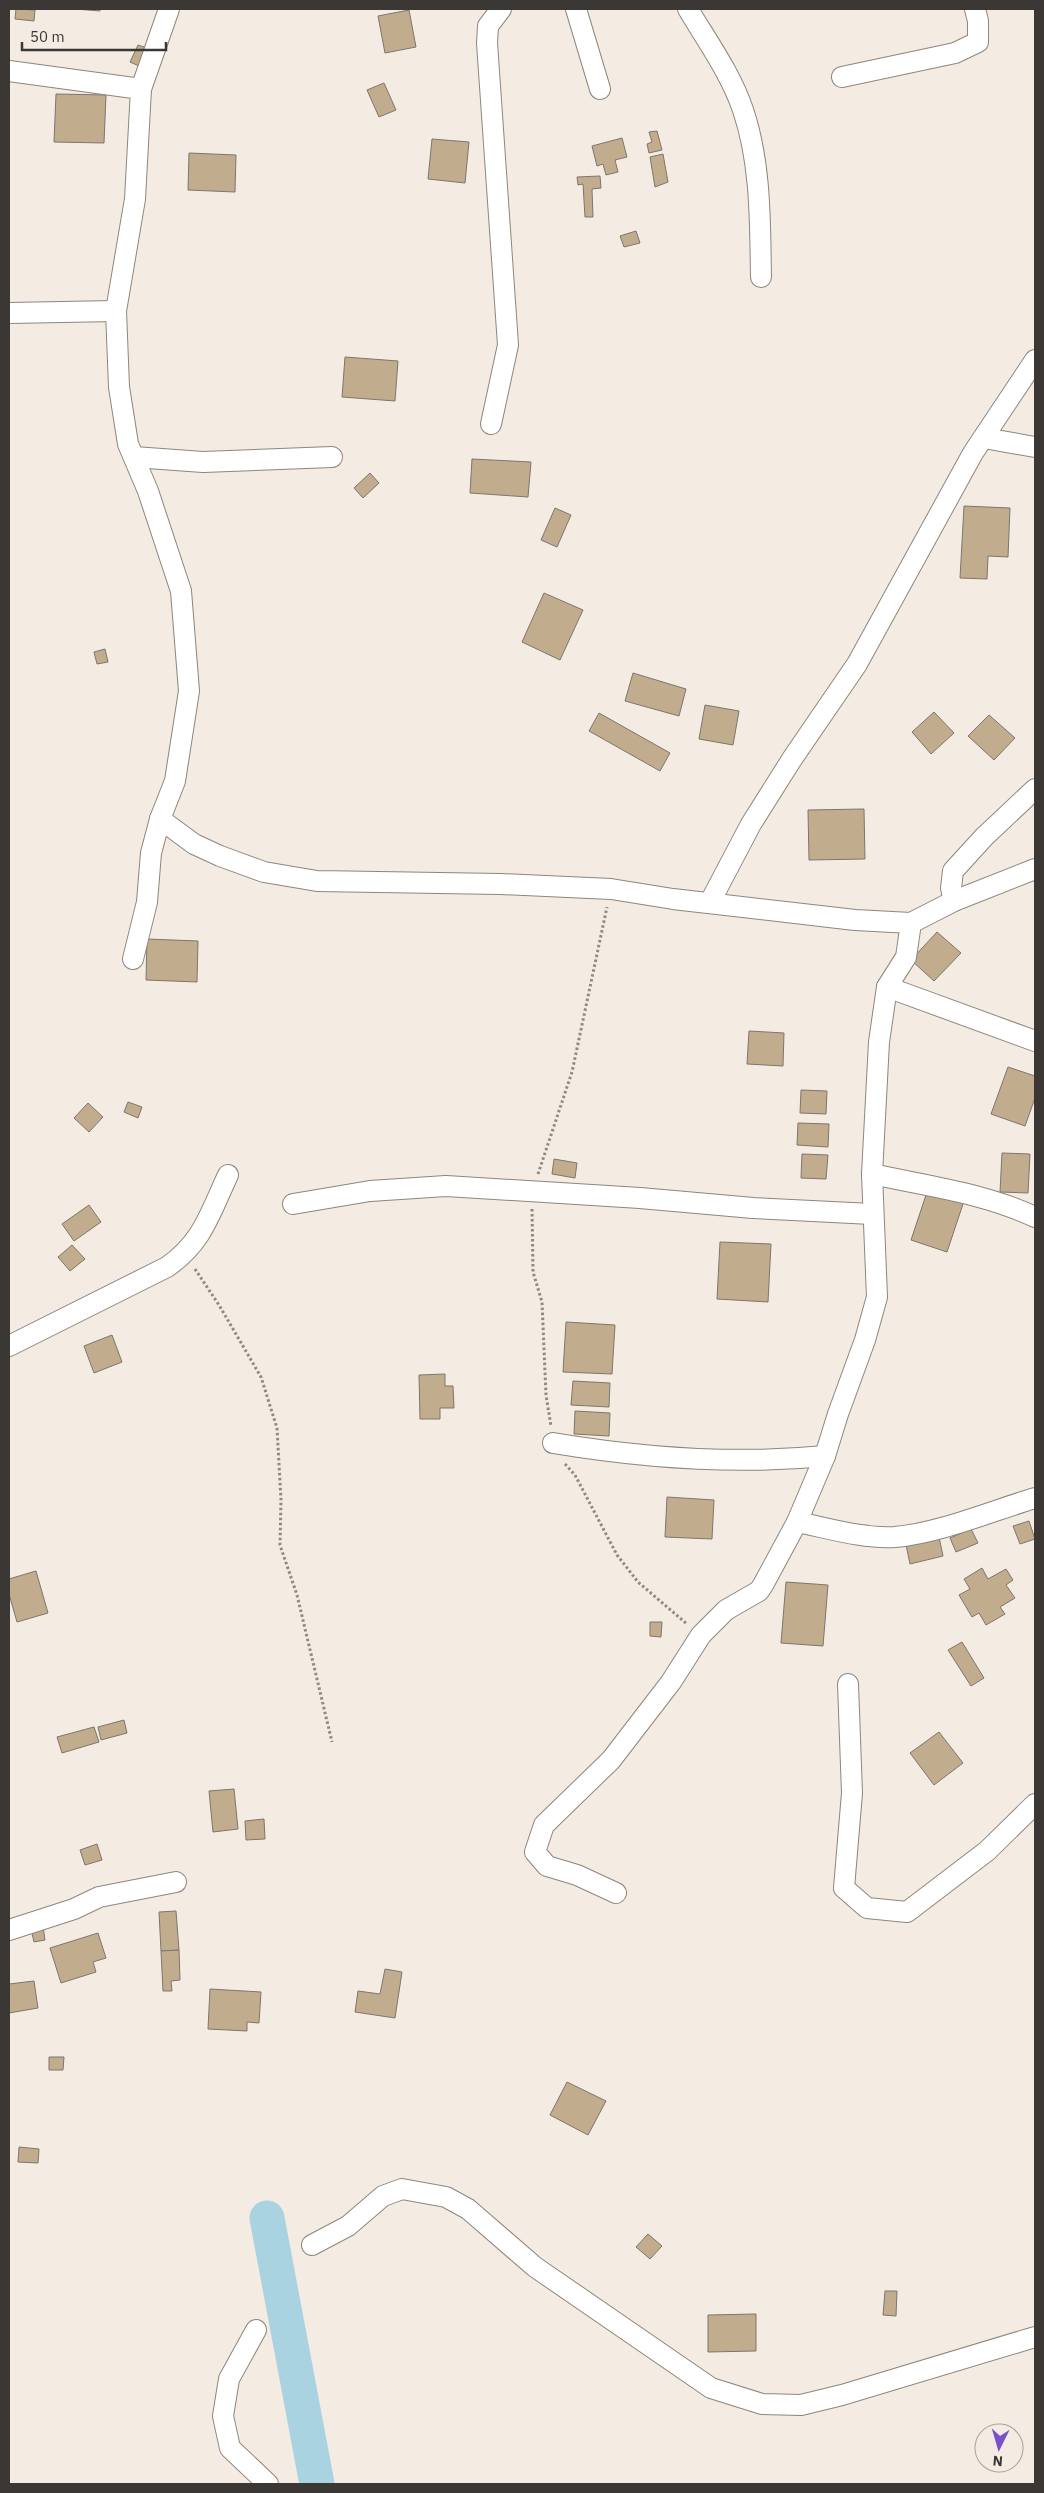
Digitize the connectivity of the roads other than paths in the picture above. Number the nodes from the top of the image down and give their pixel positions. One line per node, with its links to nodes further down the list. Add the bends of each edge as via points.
1 (169, 9): 8 (street)
2 (501, 9): 14 (street, via 488,26 487,43 508,346)
3 (576, 9): 9 (street)
4 (688, 9): 10 (street, via 733,85 745,118 760,204)
5 (975, 9): 7 (street, via 980,36 978,42 970,47)
6 (9, 71): 8 (street)
7 (842, 77)
8 (141, 89): 11 (street, via 135,200)
9 (600, 89)
10 (762, 277)
11 (116, 311): 12 (street); 17 (street, via 119,387 128,444)
12 (9, 313)
13 (1035, 360): 15 (street)
14 (491, 424)
15 (984, 438): 16 (street); 23 (street, via 857,664 751,824)
16 (1035, 447)
17 (134, 457): 18 (street, via 203,462); 20 (street, via 181,591 189,682 175,781)
18 (332, 457)
19 (1035, 789): 22 (street, via 953,871 951,888)
20 (160, 819): 23 (street, via 194,844 264,872 317,880 611,889); 25 (street, via 151,853 147,902)
21 (1035, 869): 22 (street)
22 (954, 900): 24 (street)
23 (710, 902): 24 (street, via 855,920)
24 (912, 923): 26 (street, via 906,957)
25 (133, 959)
26 (887, 987): 27 (street); 28 (street, via 879,1042)
27 (1035, 1041)
28 (872, 1174): 31 (street); 32 (street, via 982,1197)
29 (228, 1175): 33 (street, via 199,1236 185,1254 167,1267)
30 (293, 1204): 31 (street, via 370,1191 446,1186)
31 (872, 1214): 35 (street, via 876,1297 865,1340)
32 (1035, 1217)
33 (9, 1346)
34 (553, 1443): 35 (street, via 694,1460 759,1461)
35 (825, 1456): 37 (street)
36 (1035, 1498): 37 (street, via 918,1534 894,1537)
37 (797, 1522): 41 (street, via 759,1591 726,1610 701,1635 671,1682 611,1760 544,1824 535,1852 547,1866 577,1875)
38 (848, 1684): 39 (street, via 852,1793 844,1888 867,1908 907,1912 987,1851)
39 (1035, 1804)
40 (176, 1882): 42 (street, via 99,1897 74,1909)
41 (616, 1893)
42 (9, 1930)
43 (312, 2245): 45 (street, via 348,2226 383,2196 402,2189 446,2197 468,2209 535,2267 710,2388 762,2404 801,2404 842,2395)
44 (256, 2330): 46 (street, via 229,2379 222,2416 230,2448)
45 (1035, 2337)
46 (268, 2484)

